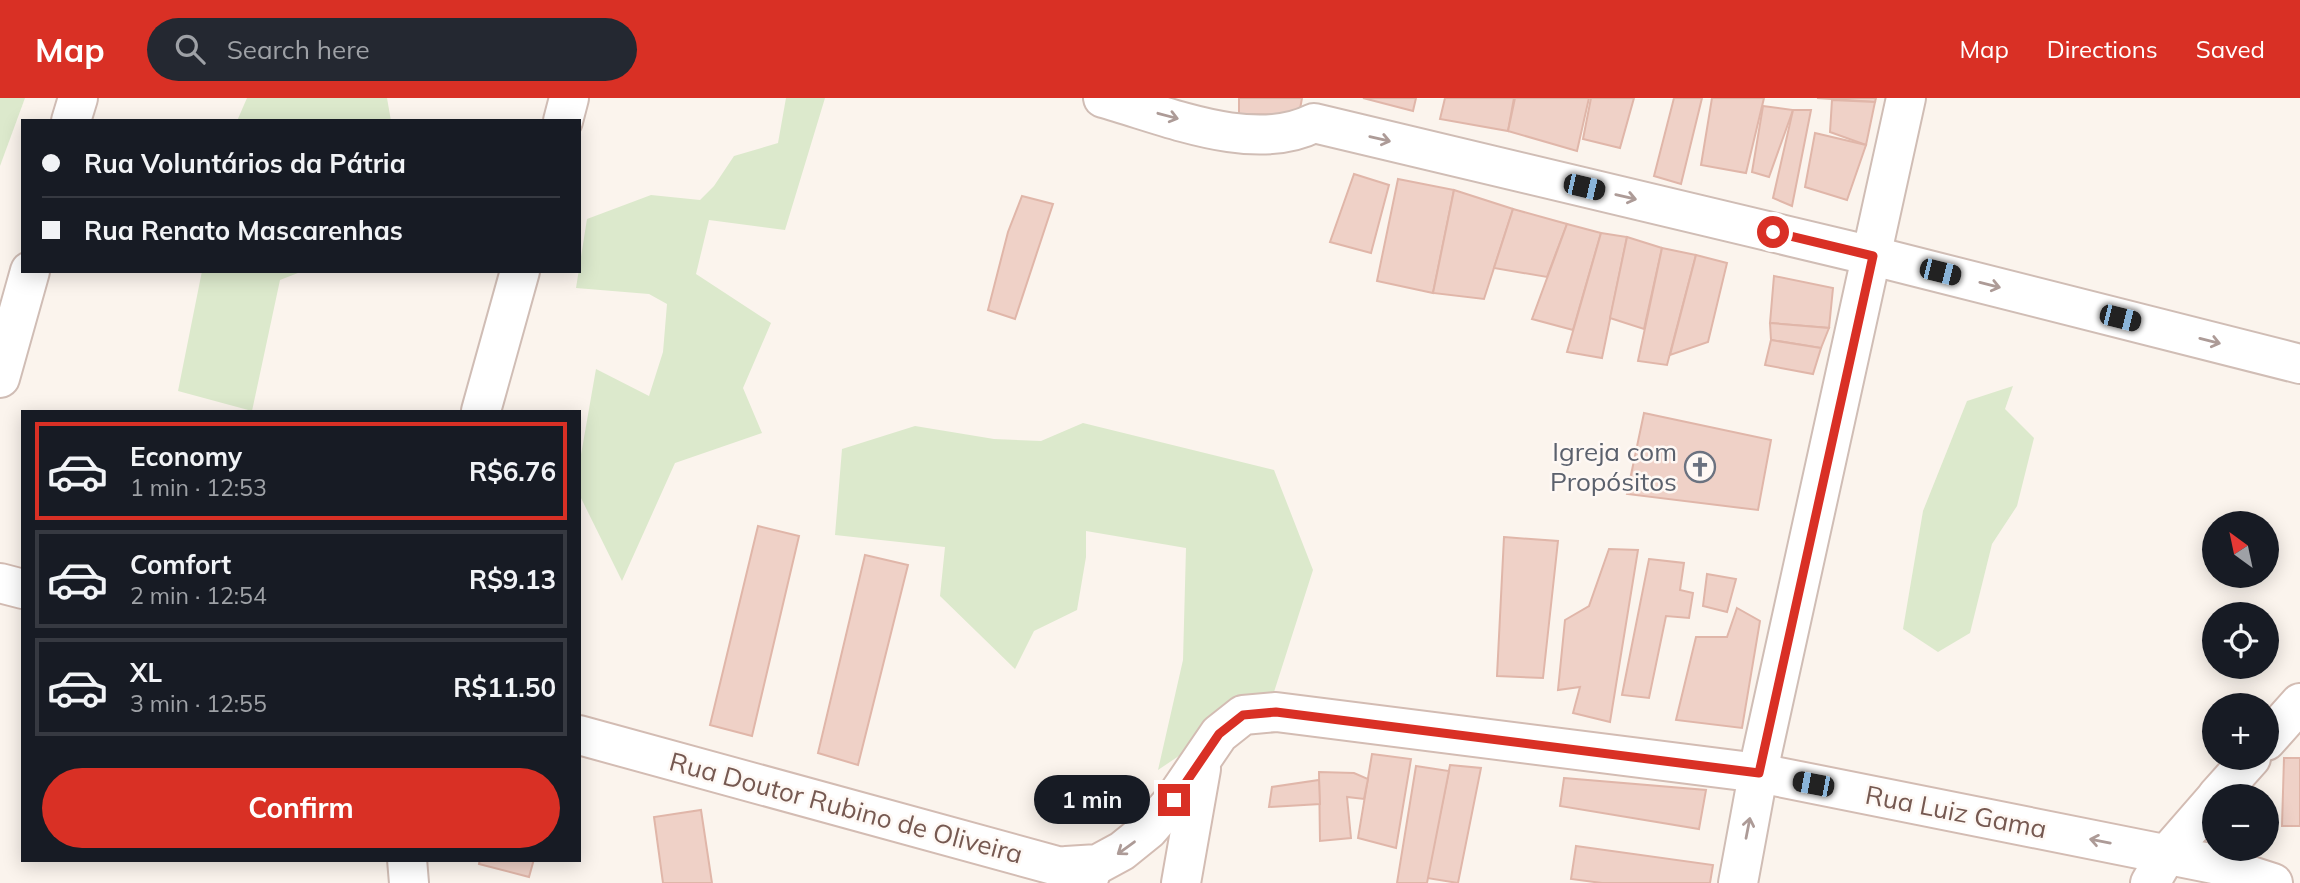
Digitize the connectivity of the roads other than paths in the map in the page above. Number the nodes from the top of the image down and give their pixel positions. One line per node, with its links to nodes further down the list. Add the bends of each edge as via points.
1 (78, 98): 6 (street)
2 (569, 98): 7 (street)
3 (1102, 98): 5 (street, one-way to 5, via 1233,134 1261,136 1298,131)
4 (1906, 98): 8 (street)
5 (1318, 111): 8 (street, one-way to 8)
6 (72, 119)
7 (564, 119)
8 (1873, 256): 11 (street, one-way to 11); 21 (street)
9 (29, 273): 12 (street)
10 (519, 273): 13 (street)
11 (2300, 364)
12 (0, 378)
13 (481, 410)
14 (0, 583): 15 (street)
15 (21, 588)
16 (2300, 703): 17 (street)
17 (2279, 726)
18 (581, 736): 25 (street, Rua Doutor Rubino de Oliveira, via 951,839)
19 (1203, 760): 21 (street, Rua Luiz Gama, via 1219,734 1243,715 1276,712); 25 (street, one-way to 25, via 1148,830 1122,851 1098,864); 29 (street)
20 (2240, 770): 22 (street)
21 (1759, 773): 26 (street, Rua Luiz Gama, one-way to 21); 30 (street, one-way to 21)
22 (2228, 784)
23 (2202, 814): 26 (street)
24 (407, 862): 27 (street)
25 (1066, 866): 28 (street, Rua Doutor Rubino de Oliveira)
26 (2159, 869): 31 (street, Rua Luiz Gama, via 2214,864)
27 (409, 883)
28 (1111, 883)
29 (1181, 883)
30 (1738, 883)
31 (2273, 883)

